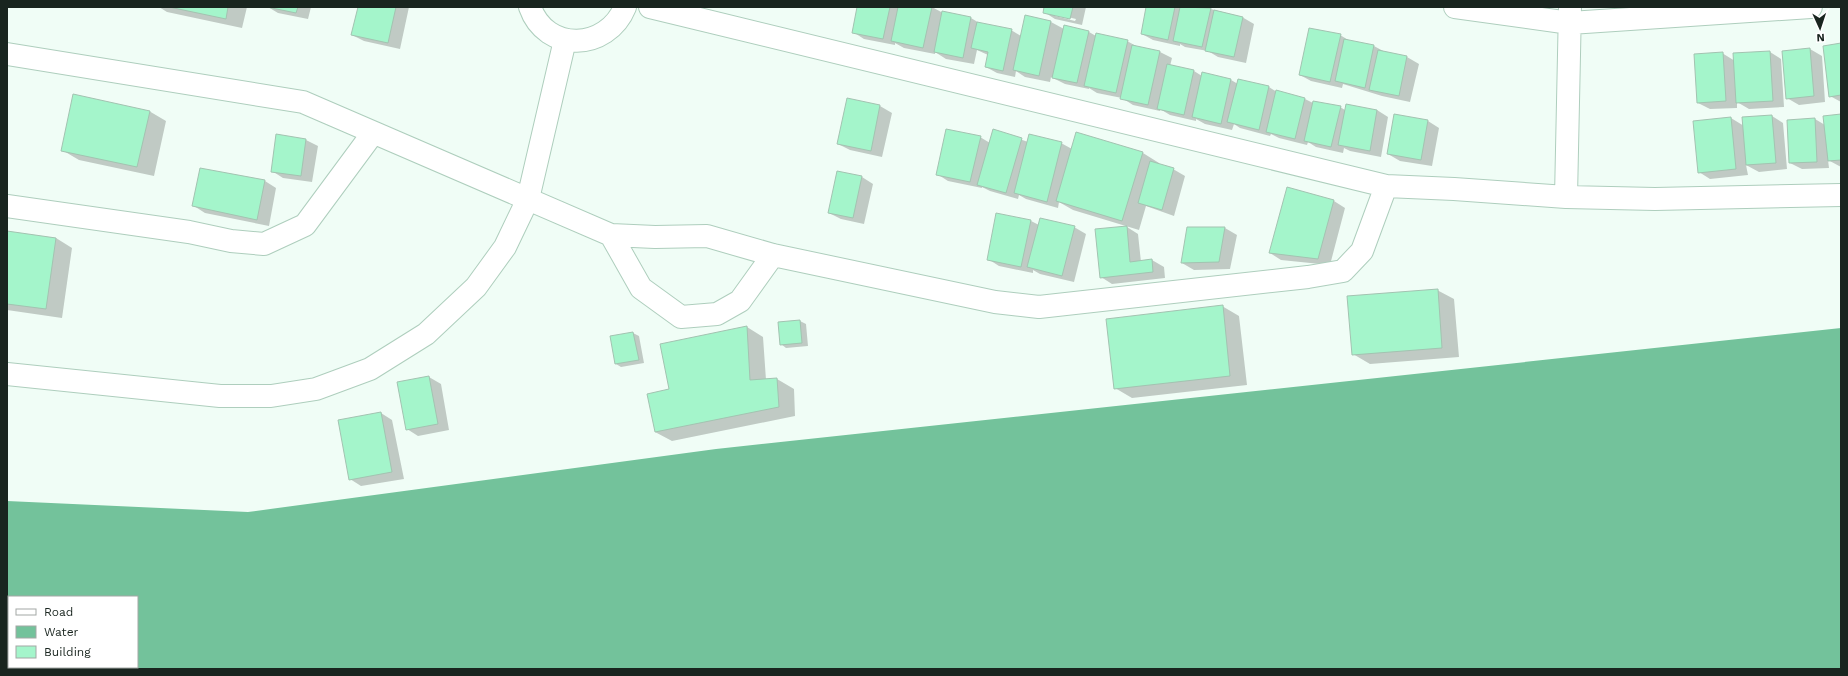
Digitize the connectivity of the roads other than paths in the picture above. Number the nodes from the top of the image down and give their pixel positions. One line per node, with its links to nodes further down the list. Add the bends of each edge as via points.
1 (530, 7): 7 (street, via 538,23 550,33)
2 (625, 7): 7 (street, via 610,29 597,38)
3 (650, 7): 10 (street)
4 (1454, 7): 6 (street)
5 (1811, 7): 6 (street)
6 (1570, 15): 12 (street)
7 (565, 40): 13 (street)
8 (7, 54): 9 (street, via 303,102)
9 (373, 133): 13 (street); 14 (street, via 305,225 264,244)
10 (1386, 186): 12 (street); 16 (street, via 1362,251 1342,271 1083,304 1039,307 995,302)
11 (1841, 195): 12 (street, via 1655,199)
12 (1566, 197)
13 (528, 200): 15 (street); 17 (street, via 505,247 476,287 426,334 370,369 316,389 271,396 220,396)
14 (7, 206)
15 (611, 235): 16 (street, via 707,236); 16 (street, via 641,288 681,317 717,314 740,301)
16 (773, 254)
17 (7, 374)

